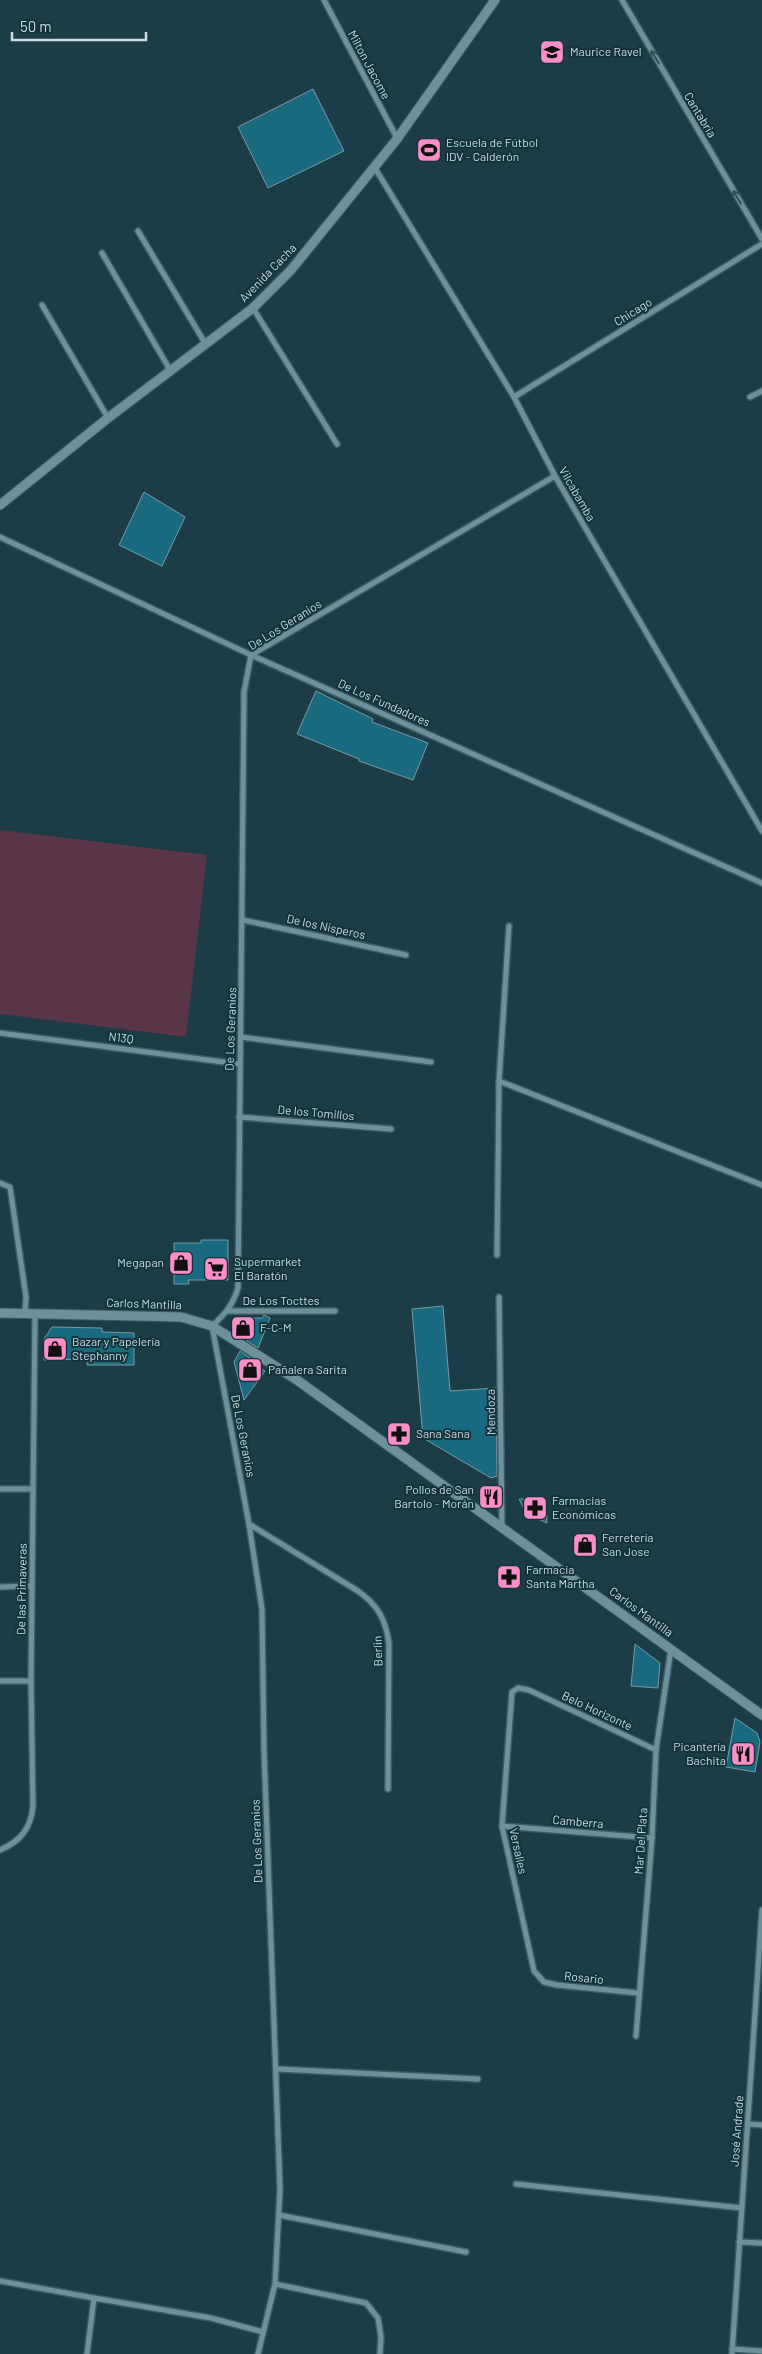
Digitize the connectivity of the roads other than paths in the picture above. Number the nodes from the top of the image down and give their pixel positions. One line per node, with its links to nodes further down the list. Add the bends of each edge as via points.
1 (324, 0): 4 (street, Milton Jacome)
2 (495, 0): 4 (street, Avenida Cacha)
3 (622, 0): 7 (street, Cantabria, one-way to 3)
4 (397, 139): 5 (street, Avenida Cacha)
5 (375, 168): 11 (street, Avenida Cacha, via 292,270); 15 (street, Vilcabamba)
6 (138, 231): 12 (street)
7 (762, 239)
8 (762, 244): 15 (street, Chicago)
9 (102, 253): 13 (street)
10 (42, 305): 17 (street)
11 (253, 308): 12 (street, Avenida Cacha); 18 (street)
12 (205, 343): 13 (street, Avenida Cacha)
13 (170, 370): 17 (street, Avenida Cacha)
14 (762, 391): 16 (street)
15 (514, 397): 19 (street, Vilcabamba)
16 (750, 397)
17 (108, 418): 20 (street, Avenida Cacha)
18 (337, 444)
19 (555, 476): 22 (street, De Los Geranios); 23 (street, Vilcabamba)
20 (0, 505)
21 (0, 537): 22 (street, De Los Fundadores)
22 (251, 655): 24 (street, De Los Fundadores); 25 (street, De Los Geranios, via 244,692)
23 (762, 832)
24 (762, 883)
25 (243, 920): 27 (street, De los Nisperos); 29 (street, De Los Geranios)
26 (509, 926): 32 (street)
27 (406, 955)
28 (0, 1033): 31 (street, N13Q)
29 (242, 1037): 30 (street); 31 (street, De Los Geranios)
30 (431, 1062)
31 (239, 1064): 33 (street, De Los Geranios)
32 (499, 1081): 36 (street); 37 (street)
33 (239, 1117): 34 (street, De los Tomillos); 39 (street, De Los Geranios, via 238,1288)
34 (391, 1129)
35 (0, 1183): 42 (street, via 10,1187 26,1297)
36 (762, 1185)
37 (497, 1255)
38 (500, 1297): 48 (street, Mendoza)
39 (228, 1311): 40 (street, De Los Tocttes); 44 (street, De Los Geranios)
40 (335, 1311)
41 (0, 1313): 42 (street, Carlos Mantilla)
42 (25, 1313): 43 (street, Carlos Mantilla)
43 (35, 1314): 44 (street, Carlos Mantilla, via 181,1317); 46 (street, De las Primaveras)
44 (212, 1326): 47 (street, De Los Geranios); 48 (street, Carlos Mantilla, via 296,1380)
45 (0, 1489): 46 (street)
46 (34, 1489): 49 (street, De las Primaveras)
47 (249, 1524): 57 (street, Berlin, via 358,1591 381,1613 389,1644); 67 (street, De Los Geranios, via 262,1609 264,1750)
48 (502, 1527): 51 (street, Carlos Mantilla)
49 (32, 1586): 50 (street); 53 (street, De las Primaveras)
50 (0, 1587)
51 (671, 1649): 55 (street, Carlos Mantilla); 56 (street, Mar Del Plata)
52 (0, 1681): 53 (street)
53 (31, 1681): 60 (street, De las Primaveras, via 32,1818 22,1837)
54 (529, 1690): 56 (street, Belo Horizonte); 58 (street, Versalles, via 518,1688 512,1692)
55 (762, 1715)
56 (656, 1750): 59 (street, Mar Del Plata)
57 (388, 1788)
58 (502, 1826): 59 (street, Camberra); 62 (street, Versalles)
59 (652, 1838): 63 (street, Mar Del Plata)
60 (0, 1850)
61 (762, 1910): 64 (street, José Andrade)
62 (534, 1971): 63 (street, Rosario, via 544,1982 557,1985)
63 (638, 1994): 66 (street, Mar Del Plata)
64 (755, 2017): 65 (street); 69 (street, José Andrade)
65 (762, 2018)
66 (636, 2036)
67 (277, 2068): 68 (street); 73 (street, De Los Geranios)
68 (478, 2079)
69 (748, 2124): 70 (street); 72 (street, José Andrade)
70 (762, 2125)
71 (516, 2184): 72 (street)
72 (742, 2208): 74 (street, José Andrade)
73 (279, 2215): 76 (street); 78 (street, De Los Geranios)
74 (739, 2242): 75 (street); 82 (street, José Andrade)
75 (762, 2243)
76 (466, 2252)
77 (0, 2281): 79 (street)
78 (275, 2284): 80 (street, De Los Geranios); 85 (street, via 366,2303 378,2318)
79 (94, 2298): 80 (street, via 211,2318); 83 (street)
80 (263, 2332): 84 (street, De Los Geranios)
81 (762, 2351): 82 (street)
82 (732, 2352)
83 (87, 2354)
84 (258, 2354)
85 (380, 2354)

